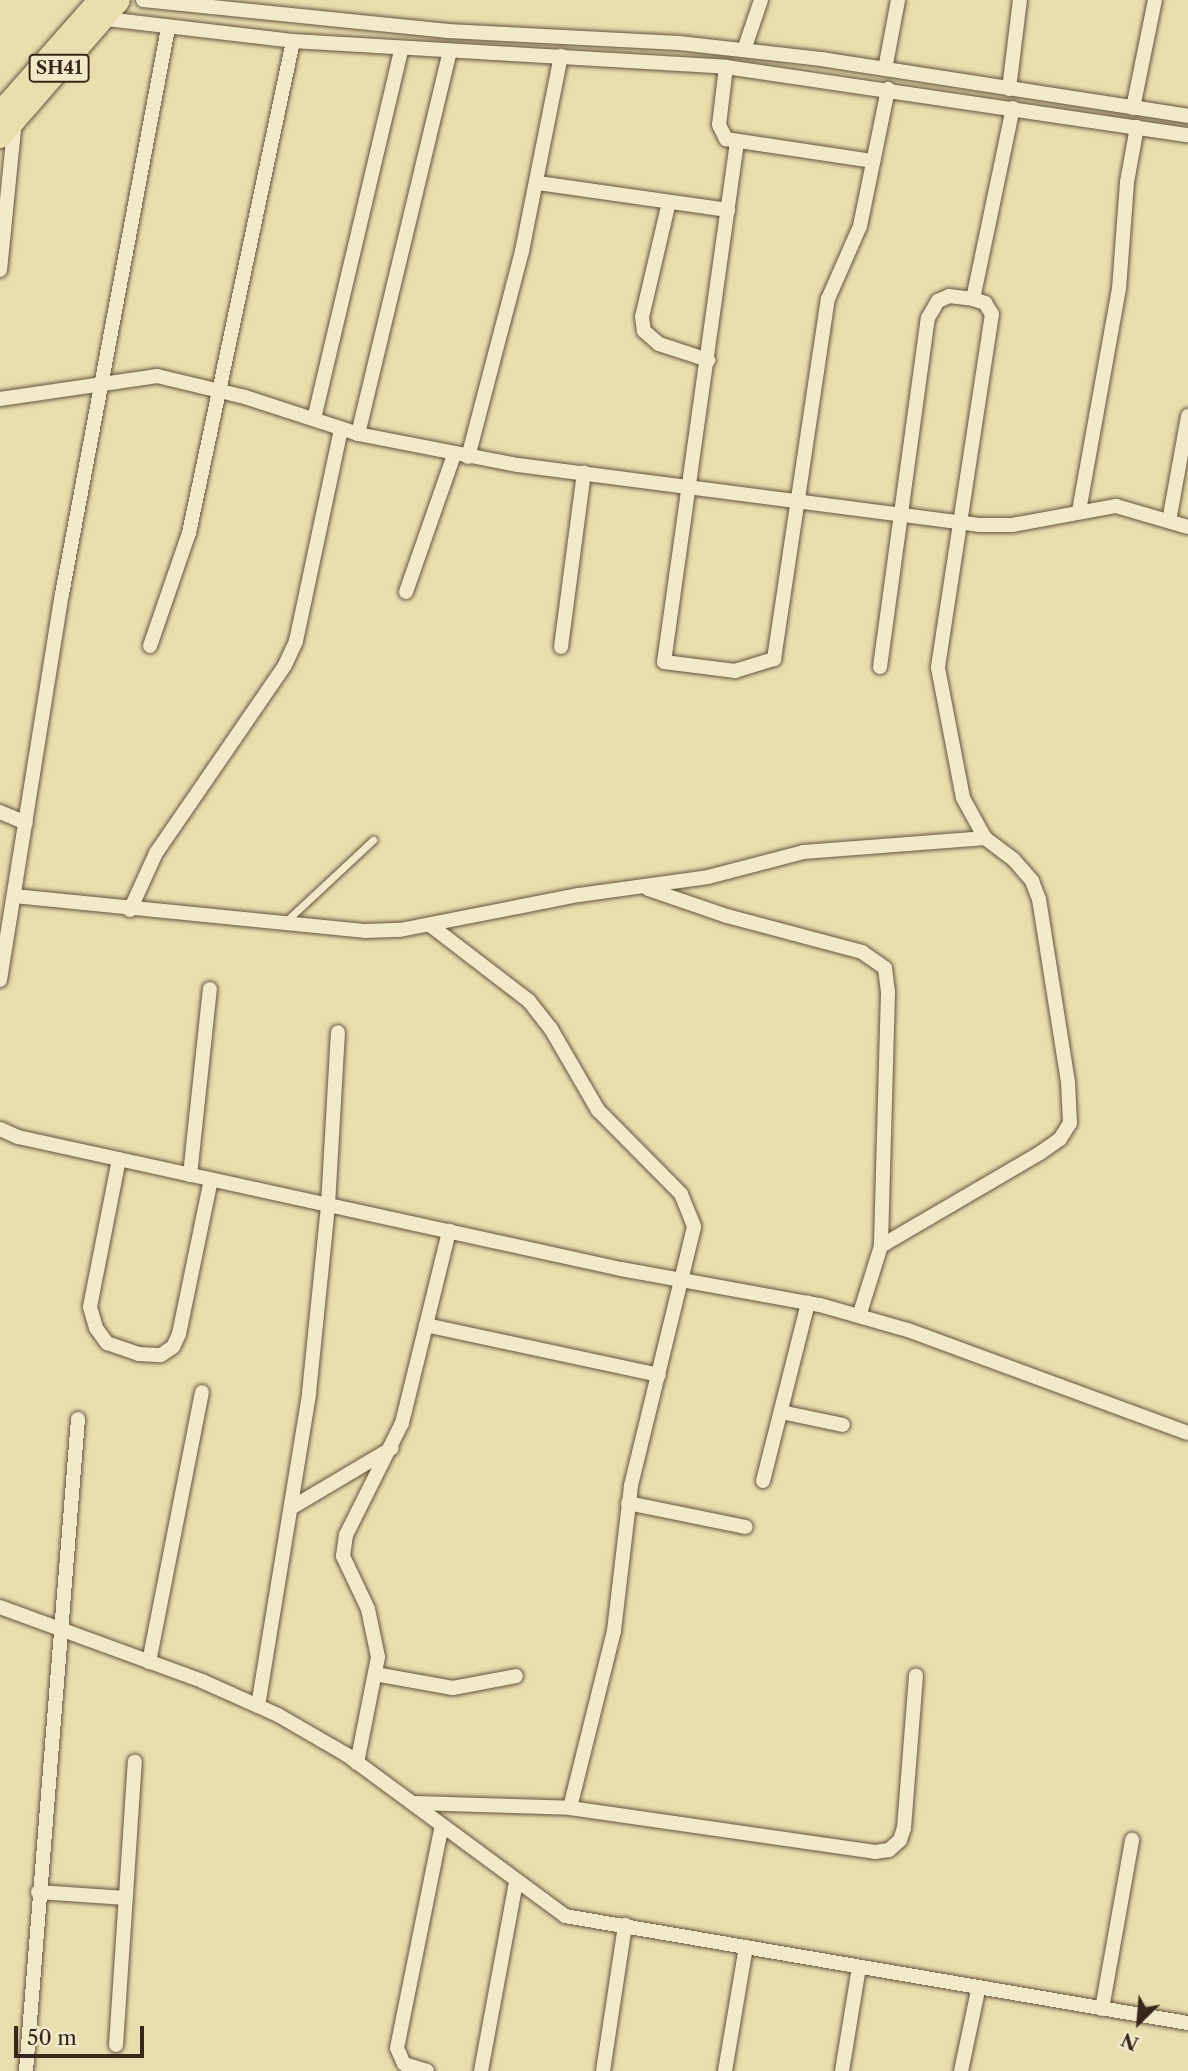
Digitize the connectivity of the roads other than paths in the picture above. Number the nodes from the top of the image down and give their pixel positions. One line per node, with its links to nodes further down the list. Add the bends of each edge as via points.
1 (119, 0): 7 (main road, SH41)
2 (143, 0): 11 (street, via 448,31)
3 (761, 0): 11 (street)
4 (898, 0): 15 (street)
5 (1020, 0): 17 (street)
6 (1155, 0): 19 (street)
7 (94, 12): 8 (street); 20 (main road, SH41)
8 (168, 27): 9 (street); 33 (street)
9 (293, 41): 10 (street); 34 (street)
10 (402, 48): 12 (street); 37 (street)
11 (744, 50): 15 (street)
12 (450, 51): 13 (street); 39 (street)
13 (561, 56): 14 (street); 27 (street)
14 (726, 67): 16 (street); 25 (street, via 719,125 726,139)
15 (885, 69): 17 (street)
16 (888, 89): 18 (street); 26 (street)
17 (1009, 89): 19 (street)
18 (1013, 108): 22 (street); 31 (street)
19 (1133, 108): 21 (street)
20 (8, 115): 24 (main road, SH41); 30 (street)
21 (1188, 116)
22 (1137, 127): 23 (street); 44 (street, via 1127,182 1119,289)
23 (1188, 135)
24 (0, 137)
25 (737, 142): 26 (street); 29 (street)
26 (873, 161): 43 (street, via 860,226 828,299)
27 (538, 183): 28 (street); 40 (street)
28 (669, 202): 29 (street); 32 (street, via 642,317 643,331 659,344)
29 (728, 211): 32 (street)
30 (0, 270)
31 (973, 299): 45 (street, via 949,296 938,301 928,318); 47 (street, via 985,303 992,314)
32 (708, 360): 42 (street)
33 (102, 382): 34 (street, via 157,376); 35 (street); 54 (street)
34 (217, 389): 37 (street); 50 (street, via 189,533)
35 (0, 399)
36 (1188, 416): 46 (street)
37 (314, 419): 38 (street)
38 (341, 429): 39 (street); 59 (street, via 296,641 285,665 156,853)
39 (358, 434): 40 (street)
40 (461, 456): 41 (street); 49 (street)
41 (584, 473): 42 (street); 51 (street)
42 (691, 487): 43 (street); 43 (street, via 664,662 734,671 774,659)
43 (798, 502): 45 (street)
44 (1079, 511): 46 (street, via 1116,506); 47 (street, via 1012,526)
45 (904, 516): 47 (street); 52 (street)
46 (1169, 521): 48 (street)
47 (962, 523): 55 (street, via 938,668 963,798)
48 (1188, 527)
49 (406, 592)
50 (150, 646)
51 (561, 647)
52 (880, 667)
53 (0, 812): 54 (street)
54 (26, 822): 58 (street)
55 (985, 838): 57 (street, via 804,852); 71 (street, via 1014,860 1040,899 1069,1082 1070,1123 1060,1139 1040,1153)
56 (373, 840): 60 (lane)
57 (644, 887): 61 (street); 71 (street, via 727,916 862,952 885,968)
58 (14, 896): 59 (street); 62 (street)
59 (130, 910): 60 (street)
60 (282, 924): 61 (street, via 366,931)
61 (430, 925): 72 (street, via 529,1001 551,1028 598,1110 681,1194 694,1227)
62 (0, 980)
63 (209, 989): 67 (street)
64 (338, 1032): 69 (street)
65 (0, 1129): 66 (street)
66 (119, 1159): 67 (street); 68 (street, via 90,1307 96,1328 107,1343 139,1354 160,1355 173,1347 179,1334)
67 (190, 1174): 68 (street)
68 (211, 1179): 69 (street)
69 (328, 1205): 70 (street); 85 (street, via 309,1393)
70 (449, 1231): 72 (street); 75 (street)
71 (881, 1245): 74 (street)
72 (684, 1280): 73 (street); 76 (street)
73 (808, 1303): 74 (street); 78 (street)
74 (859, 1316): 81 (street)
75 (426, 1325): 76 (street); 82 (street)
76 (660, 1375): 84 (street)
77 (202, 1392): 89 (street)
78 (780, 1412): 80 (street); 83 (street)
79 (78, 1419): 88 (street)
80 (843, 1425)
81 (1188, 1433)
82 (393, 1447): 85 (street); 90 (street, via 346,1535 343,1556 377,1636)
83 (762, 1481)
84 (628, 1503): 86 (street); 97 (street, via 614,1631)
85 (290, 1508): 93 (street)
86 (747, 1527)
87 (0, 1607): 88 (street)
88 (59, 1630): 89 (street); 101 (street)
89 (149, 1662): 93 (street)
90 (375, 1674): 92 (street, via 453,1688 477,1687); 95 (street)
91 (916, 1675): 97 (street, via 904,1828 889,1850 875,1852)
92 (516, 1676)
93 (258, 1706): 95 (street)
94 (135, 1762): 102 (street)
95 (357, 1763): 96 (street)
96 (415, 1803): 97 (street); 98 (street)
97 (570, 1808)
98 (442, 1825): 100 (street); 111 (street, via 397,2048 404,2064)
99 (1132, 1840): 107 (street)
100 (516, 1882): 103 (street, via 565,1916); 112 (street)
101 (38, 1892): 102 (street); 110 (street)
102 (126, 1898): 109 (street)
103 (625, 1925): 104 (street); 113 (street)
104 (746, 1947): 105 (street); 114 (street)
105 (859, 1967): 106 (street); 115 (street)
106 (978, 1990): 107 (street); 116 (street)
107 (1102, 2009): 108 (street)
108 (1188, 2023)
109 (117, 2045)
110 (26, 2071)
111 (427, 2071)
112 (481, 2071)
113 (603, 2071)
114 (725, 2071)
115 (842, 2071)
116 (961, 2071)

